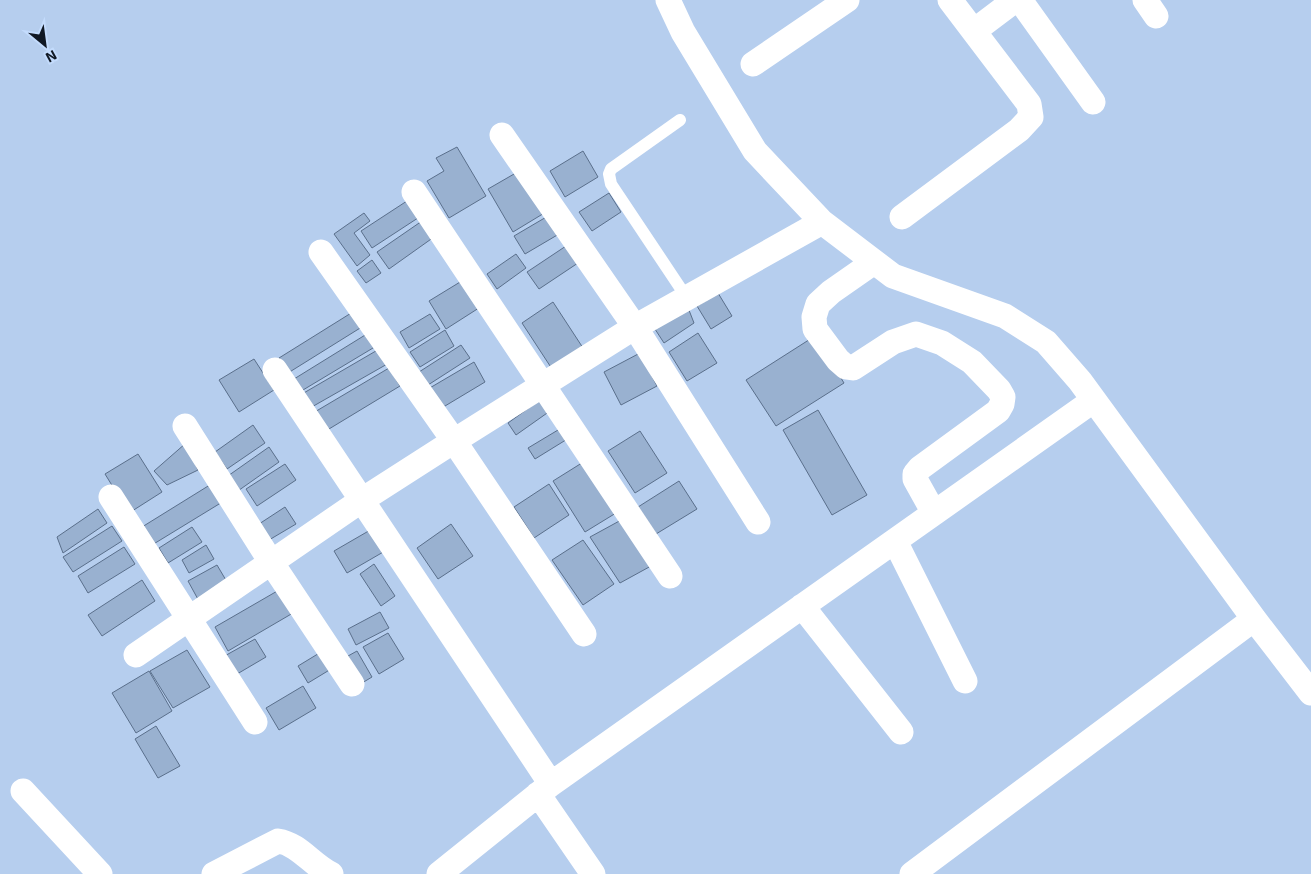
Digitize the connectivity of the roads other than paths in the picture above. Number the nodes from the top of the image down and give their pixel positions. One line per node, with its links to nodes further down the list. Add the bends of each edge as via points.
1 (668, 0): 13 (street, via 683,32 756,151)
2 (847, 0): 7 (street)
3 (950, 0): 6 (street)
4 (1015, 0): 6 (street)
5 (1020, 0): 8 (street)
6 (974, 32): 12 (street, via 1029,104 1031,117 1019,130)
7 (753, 64)
8 (1093, 102)
9 (680, 120): 16 (lane, via 611,169 609,174 611,184)
10 (502, 135): 17 (street)
11 (414, 192): 19 (street)
12 (902, 217)
13 (822, 222): 15 (street); 16 (street)
14 (321, 252): 22 (street)
15 (874, 262): 20 (street, via 893,276 1005,316 1046,342); 25 (street, via 818,304 815,329 838,360 853,368 893,342 916,334 942,343 972,362 1003,397 998,412 915,474)
16 (687, 298): 17 (street)
17 (636, 327): 19 (street); 26 (street)
18 (275, 370): 24 (street)
19 (544, 385): 22 (street); 29 (street)
20 (1094, 400): 25 (street); 32 (street)
21 (185, 426): 28 (street)
22 (454, 441): 24 (street); 33 (street)
23 (111, 497): 31 (street)
24 (362, 500): 28 (street); 40 (street)
25 (934, 513): 27 (street)
26 (758, 522)
27 (895, 541): 30 (street); 35 (street)
28 (271, 562): 31 (street); 36 (street)
29 (670, 576)
30 (802, 606): 39 (street); 40 (street)
31 (189, 618): 34 (street); 38 (street)
32 (1254, 619): 37 (street); 47 (street)
33 (584, 634)
34 (136, 656)
35 (965, 681)
36 (352, 684)
37 (1311, 693)
38 (255, 722)
39 (901, 732)
40 (544, 789): 45 (street); 46 (street)
41 (23, 791): 42 (street)
42 (100, 874)
43 (214, 874): 44 (street, via 278,841 289,843)
44 (331, 874)
45 (440, 874)
46 (593, 874)
47 (912, 874)

